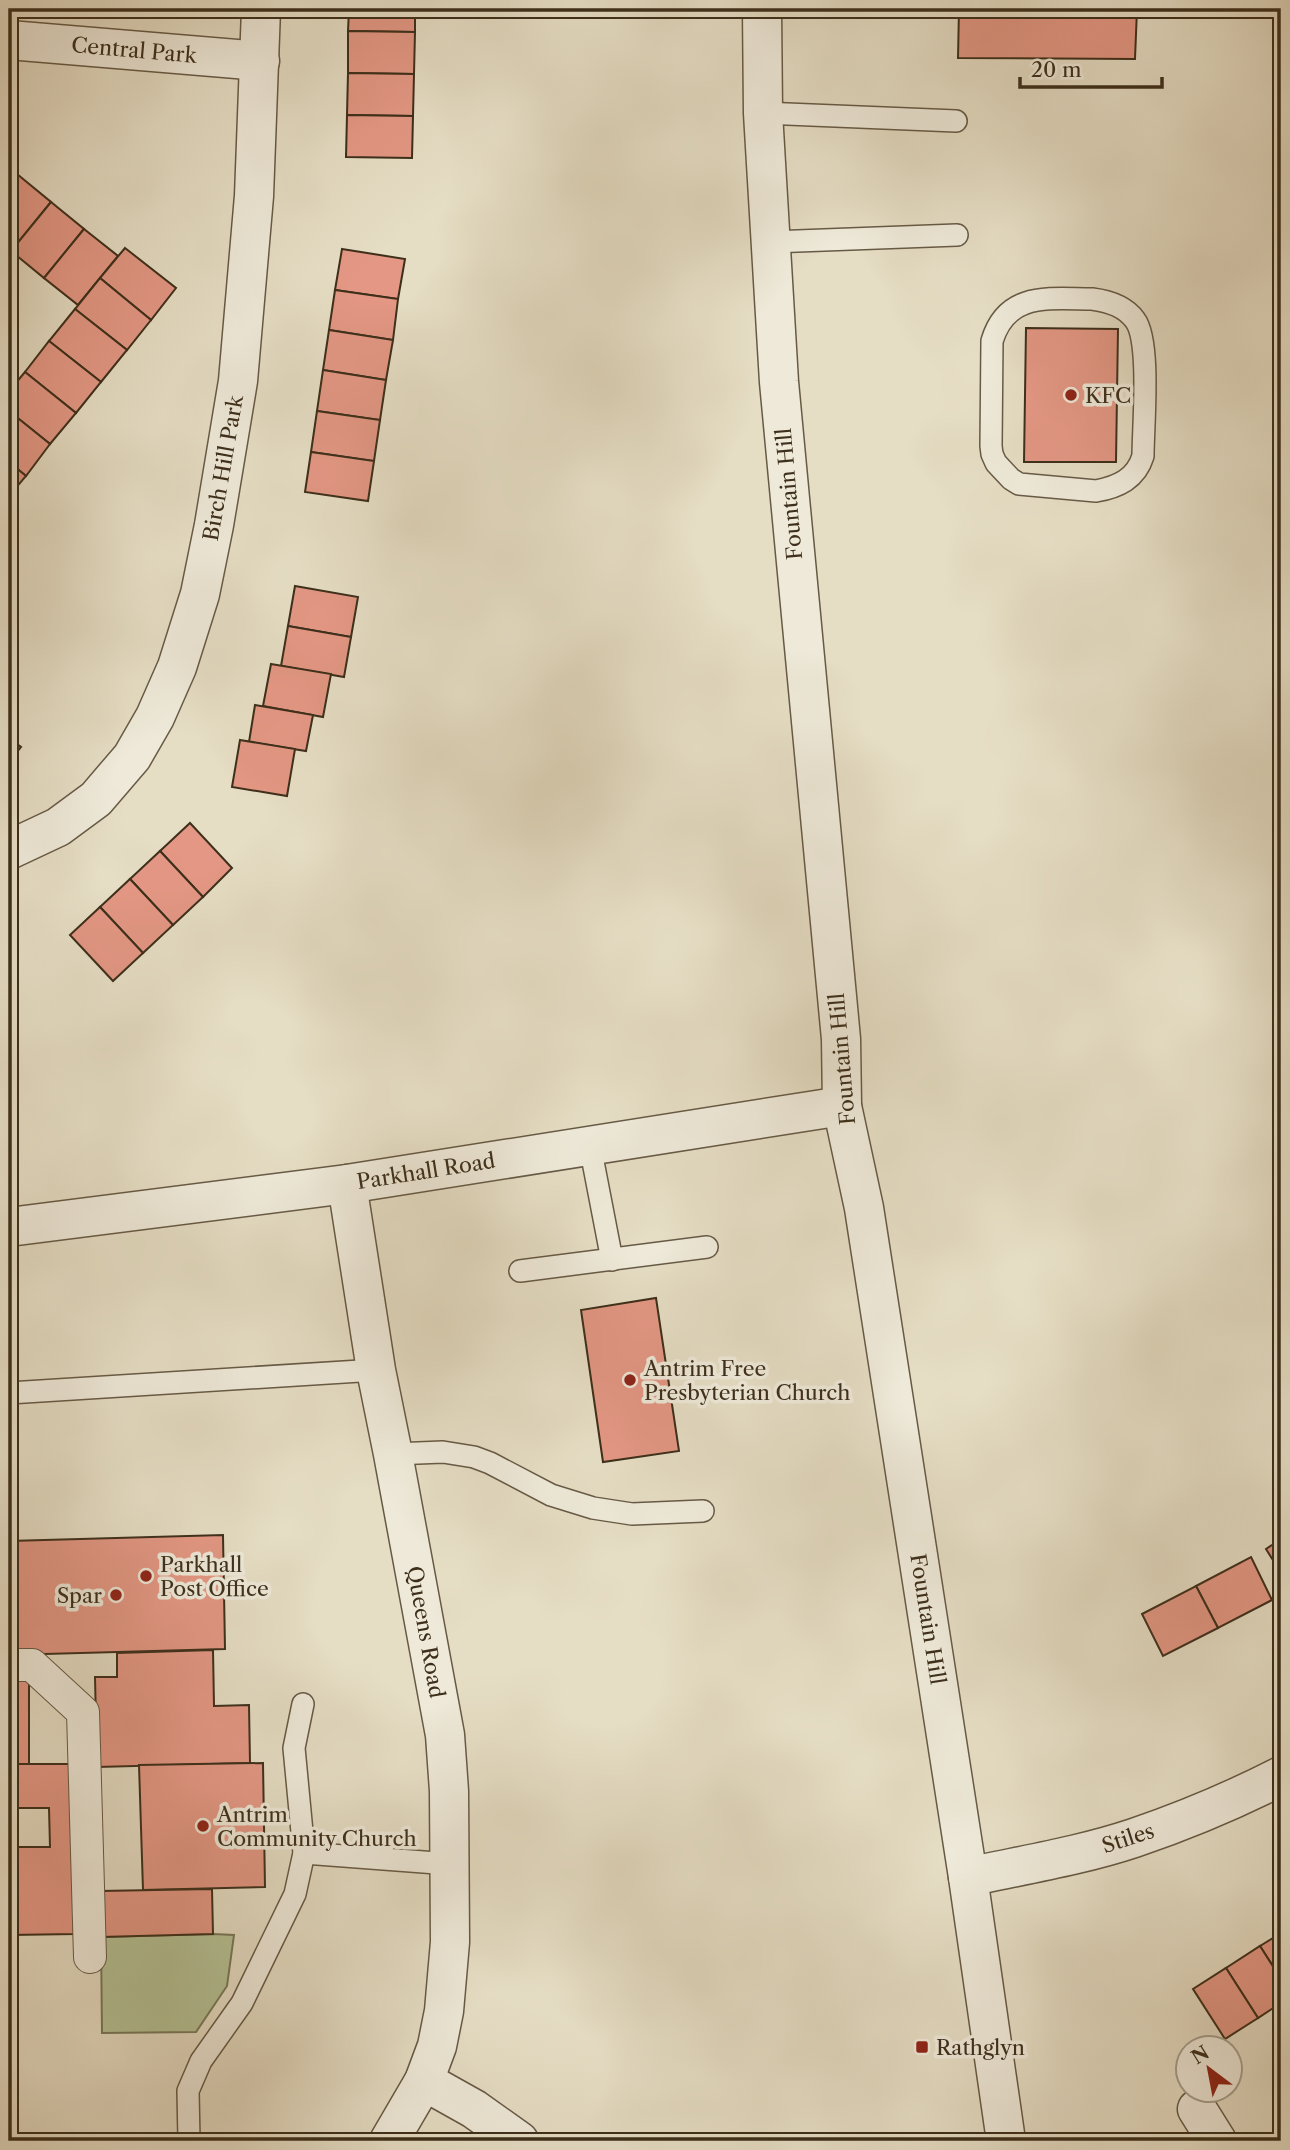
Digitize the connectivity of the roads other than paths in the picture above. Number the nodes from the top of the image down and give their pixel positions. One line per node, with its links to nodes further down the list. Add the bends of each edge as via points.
1 (261, 9): 4 (street, Birch Hill Park)
2 (762, 9): 5 (street, Fountain Hill)
3 (9, 40): 4 (street, Central Park)
4 (260, 61): 10 (street, Birch Hill Park, via 238,381 200,594 181,655 132,757 96,799 58,827)
5 (762, 113): 6 (lane); 8 (street, Fountain Hill)
6 (956, 121)
7 (957, 235): 8 (lane)
8 (771, 242): 11 (street, Fountain Hill, via 779,383 841,1039)
9 (991, 446): 9 (lane, via 1002,471 1028,486 1096,491 1118,485 1137,472 1143,456 1144,360 1138,323 1131,315 1115,304 1092,299 1037,300 1010,311 992,341)
10 (9, 849)
11 (842, 1106): 12 (street, Parkhall Road); 27 (street, Fountain Hill, via 864,1208)
12 (590, 1146): 13 (street, Parkhall Road); 16 (lane)
13 (347, 1184): 14 (street, Parkhall Road); 18 (street, Queens Road)
14 (9, 1227)
15 (707, 1247): 16 (lane)
16 (612, 1260): 17 (lane)
17 (520, 1271)
18 (376, 1370): 19 (lane); 20 (street, Queens Road)
19 (9, 1393)
20 (393, 1454): 21 (lane, via 443,1452 474,1457 551,1495 593,1508 632,1514); 26 (street, Queens Road, via 444,1735)
21 (702, 1511)
22 (9, 1665): 28 (street, via 32,1665 83,1712)
23 (303, 1704): 25 (lane, via 294,1748)
24 (1281, 1776): 27 (street, Stiles, via 1133,1838)
25 (304, 1853): 26 (lane); 31 (lane, via 295,1894 283,1919 242,2003 201,2061 188,2091)
26 (450, 1864): 29 (street, Queens Road, via 444,2011)
27 (968, 1877): 34 (street, Fountain Hill)
28 (90, 1957)
29 (424, 2081): 32 (street, Queens Road); 33 (street)
30 (1197, 2109): 35 (street)
31 (190, 2141)
32 (389, 2141)
33 (520, 2141)
34 (1006, 2141)
35 (1217, 2141)

